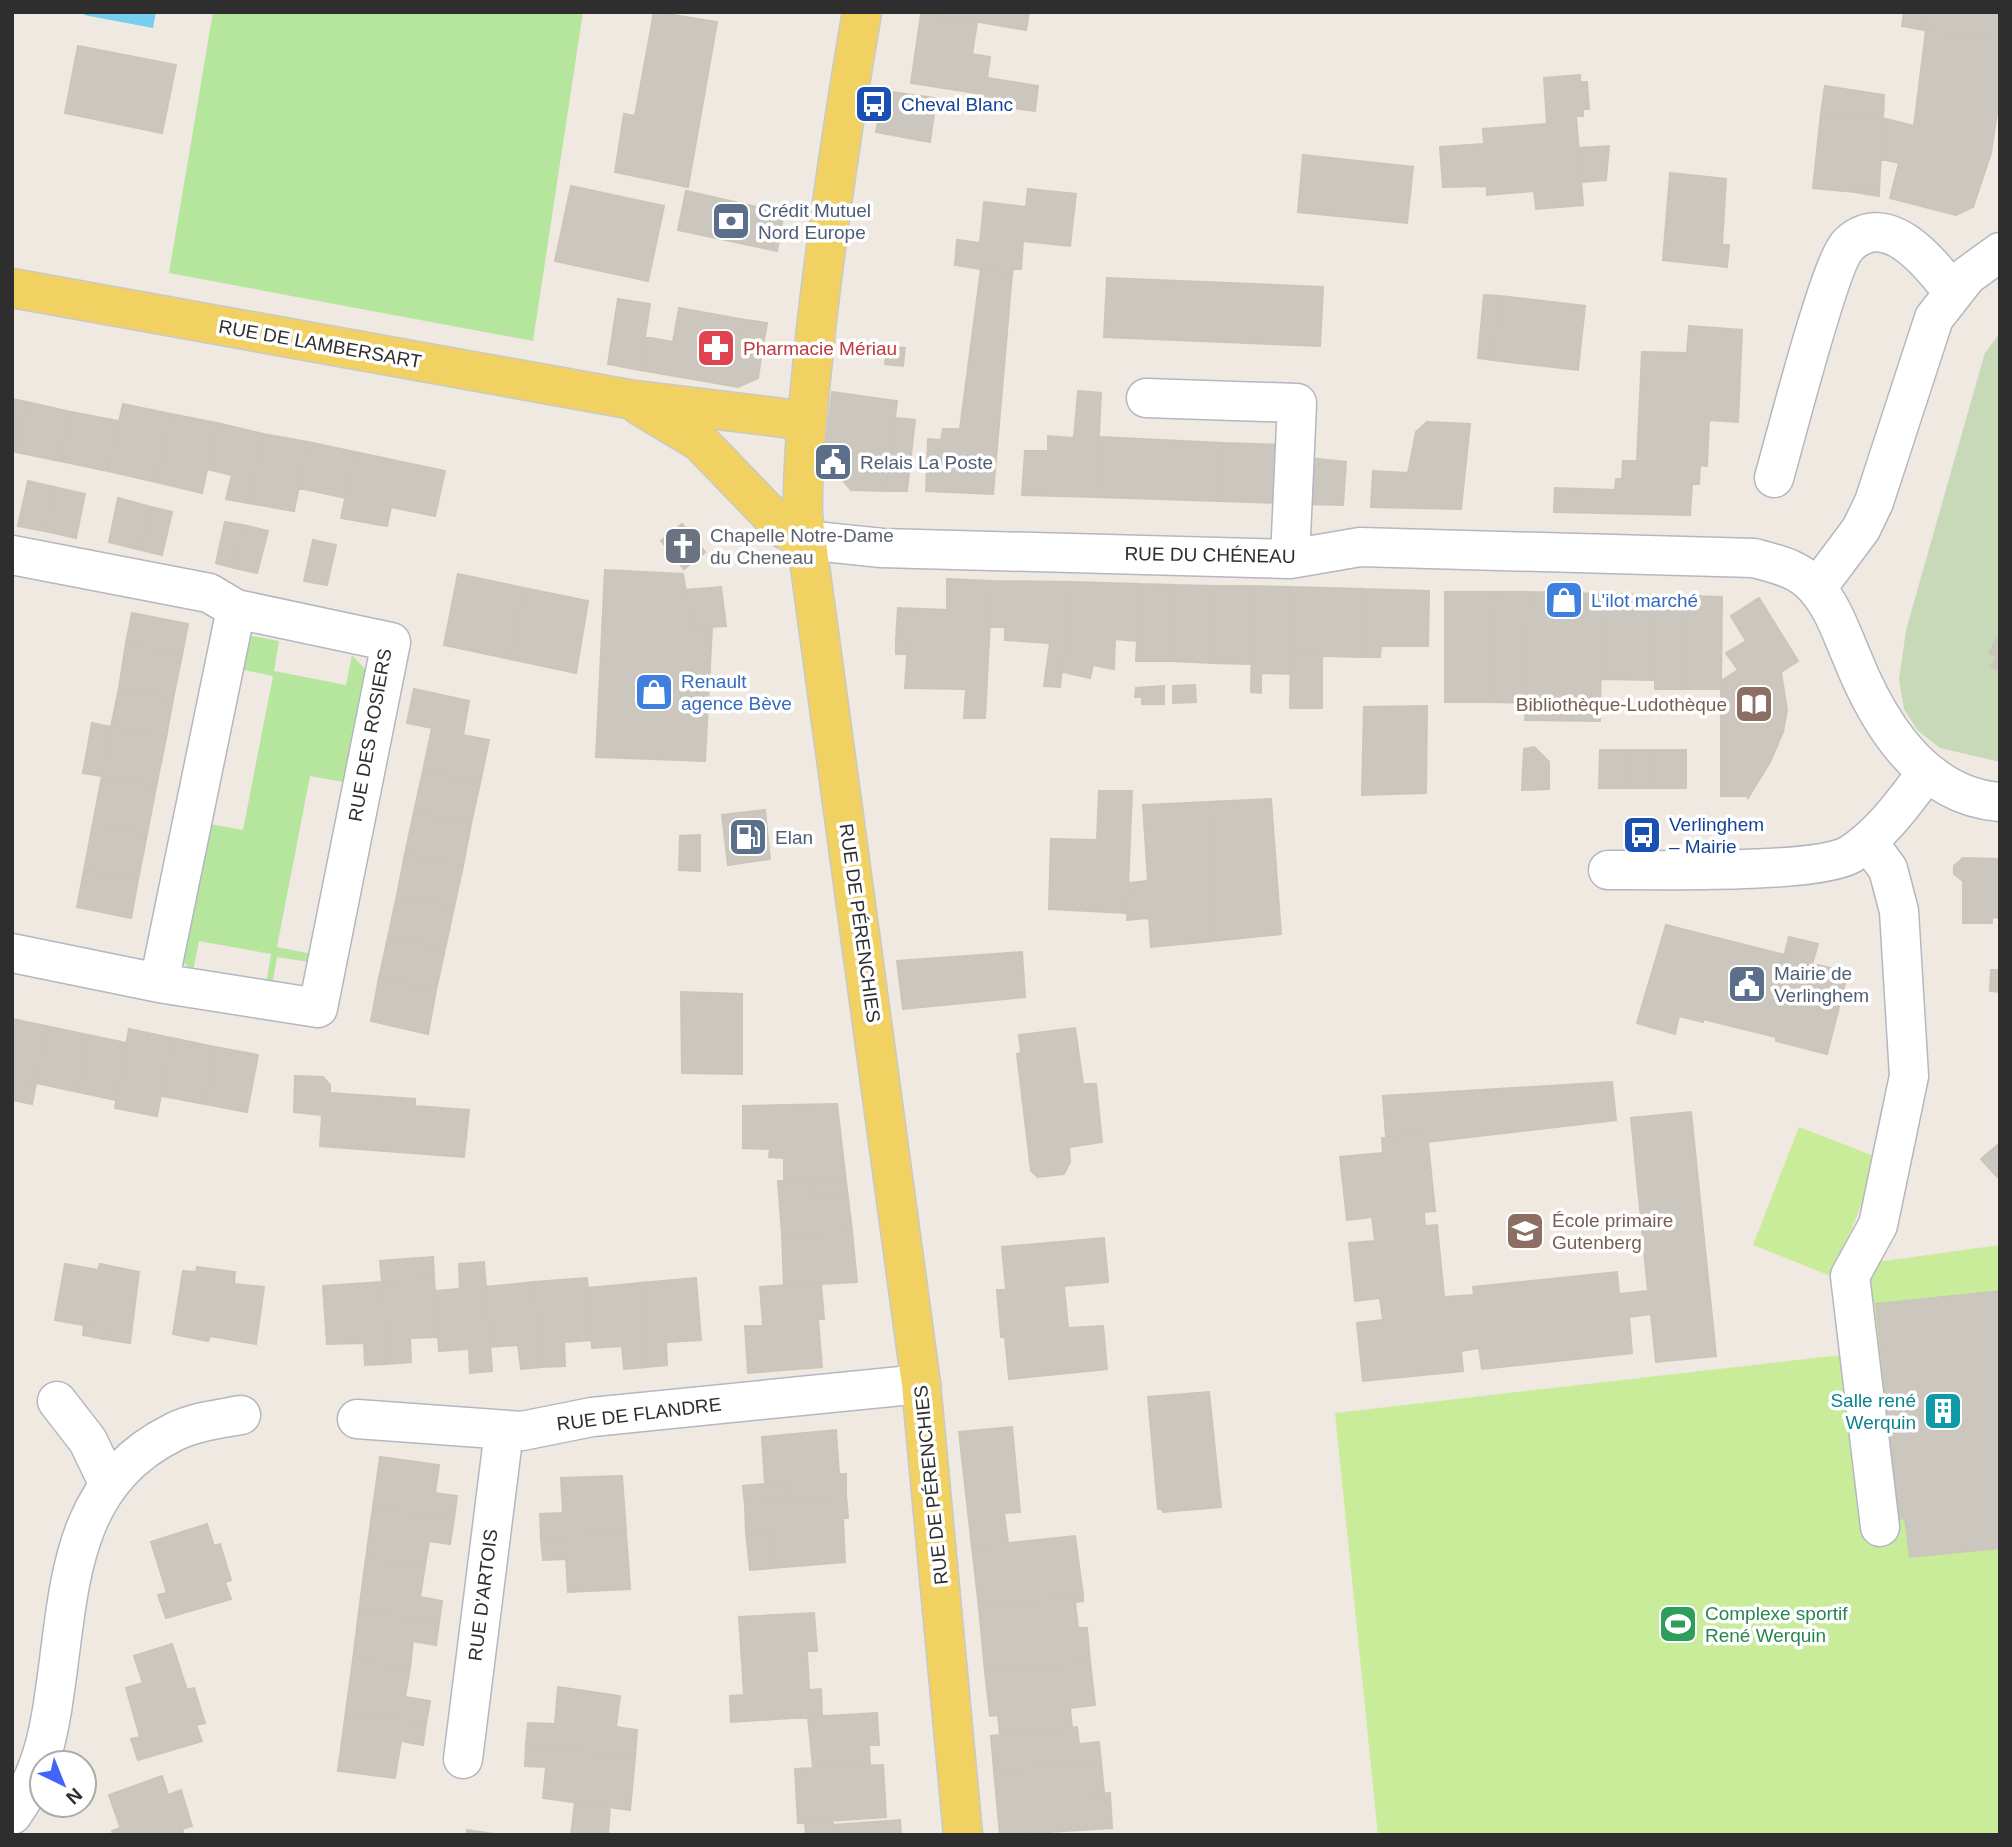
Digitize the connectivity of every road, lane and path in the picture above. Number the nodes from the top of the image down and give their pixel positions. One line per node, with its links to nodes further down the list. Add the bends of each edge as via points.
1 (862, 12): 7 (main road, RUE DE PÉRENCHIES, via 834,180)
2 (2000, 253): 4 (street)
3 (12, 288): 6 (main road, RUE DE LAMBERSART)
4 (1952, 291): 8 (street, via 1924,256 1903,240 1882,233 1863,235 1848,244 1831,280); 12 (street, via 1925,339 1874,502 1861,529)
5 (1146, 398): 11 (street, via 1297,403)
6 (628, 399): 7 (main road, RUE DE LAMBERSART); 9 (main road, RUE DE LAMBERSART, via 700,442 784,529)
7 (807, 421): 9 (main road, RUE DE PÉRENCHIES)
8 (1774, 478)
9 (805, 540): 11 (street, RUE DU CHÉNEAU, via 882,548); 20 (main road, RUE DE PÉRENCHIES)
10 (12, 555): 13 (street, RUE DES ROSIERS, via 209,593)
11 (1290, 559): 12 (street, RUE DU CHÉNEAU, via 1360,547 1754,558 1786,566)
12 (1817, 588): 14 (street, via 1883,722)
13 (236, 609): 19 (street); 19 (street, RUE DES ROSIERS, via 391,642 318,1008)
14 (1927, 772): 15 (street, via 1972,797); 16 (street)
15 (2000, 802)
16 (1868, 842): 17 (street, via 1848,856 1788,866); 26 (street, via 1888,869 1899,911 1909,1076 1878,1225 1850,1276)
17 (1608, 870)
18 (12, 953): 19 (street)
19 (159, 983)
20 (921, 1384): 24 (street, RUE DE FLANDRE, via 592,1417); 29 (main road, RUE DE PÉRENCHIES)
21 (57, 1401): 25 (street, via 88,1441)
22 (241, 1415): 25 (street, via 175,1431 127,1463)
23 (357, 1419): 24 (street, RUE DE FLANDRE)
24 (504, 1431): 27 (street, RUE D'ARTOIS)
25 (109, 1485): 28 (street, via 79,1540 47,1740 30,1789)
26 (1880, 1527)
27 (463, 1759)
28 (12, 1815)
29 (963, 1835)

